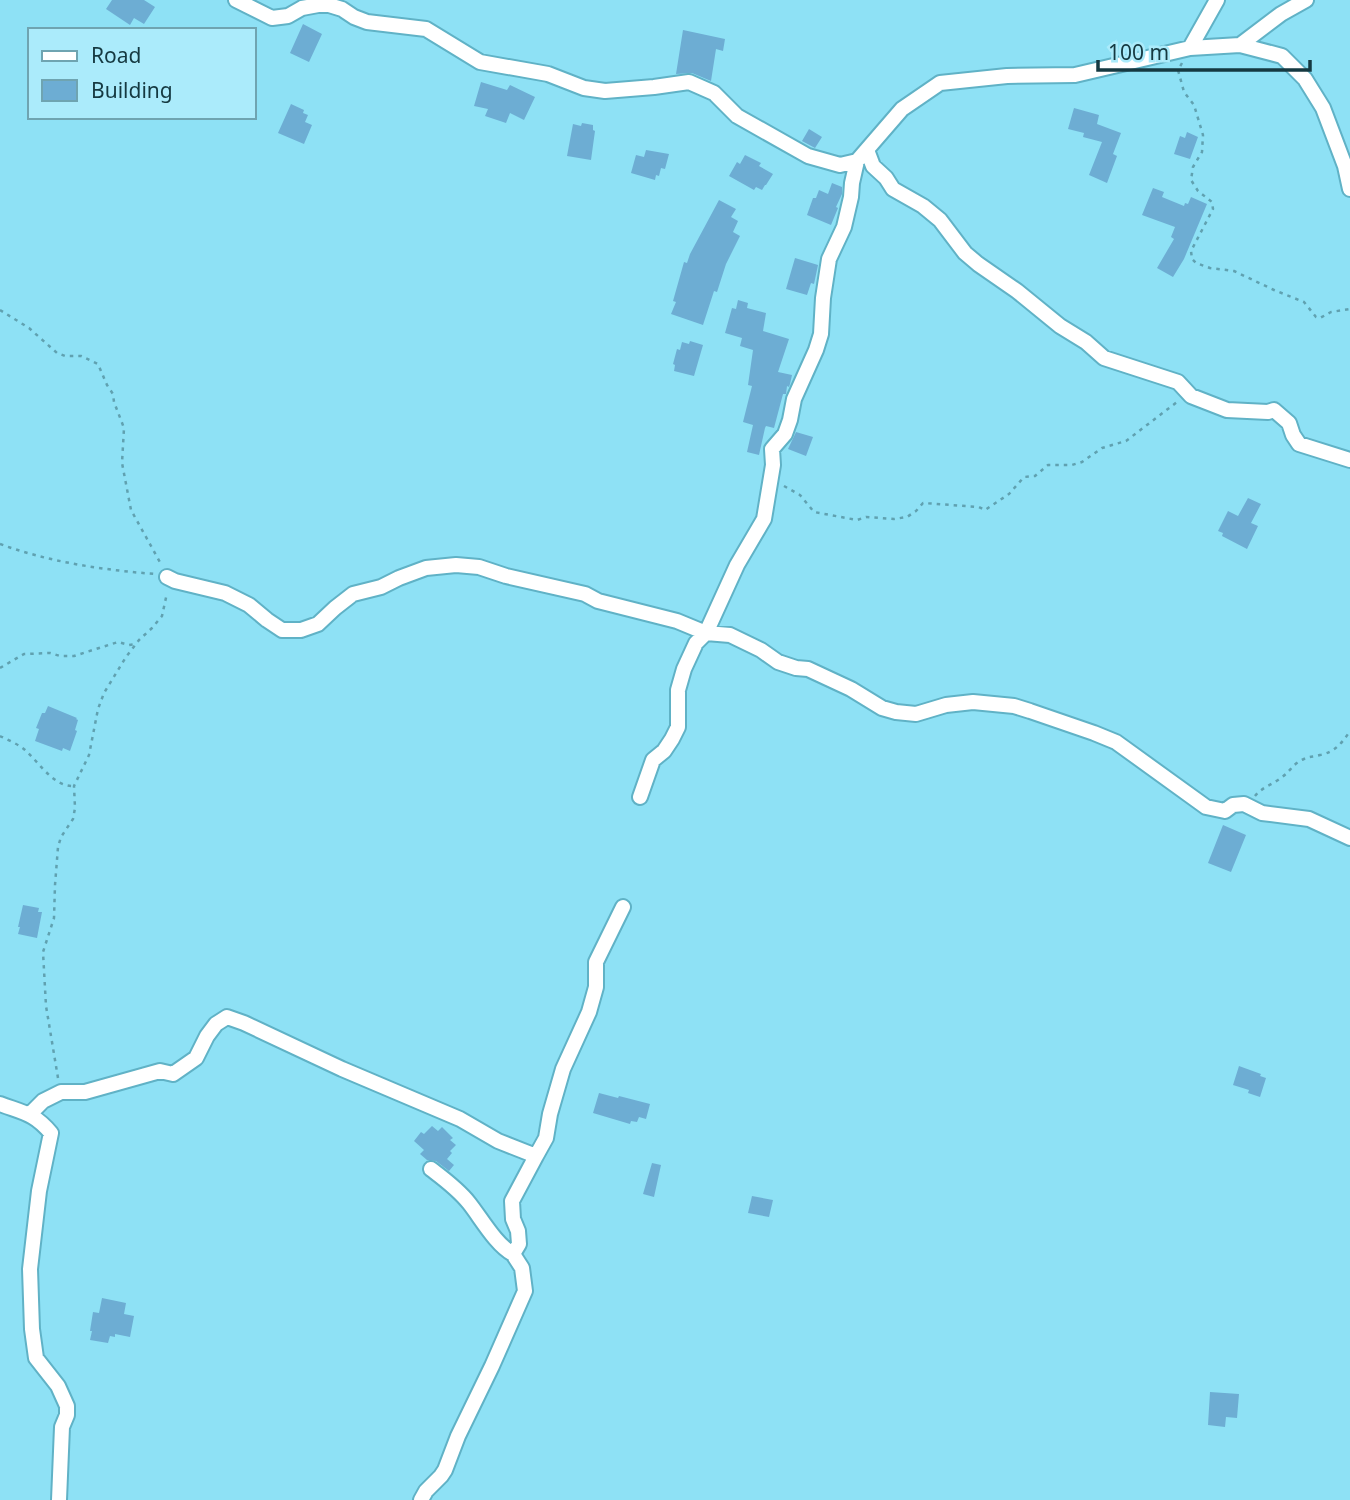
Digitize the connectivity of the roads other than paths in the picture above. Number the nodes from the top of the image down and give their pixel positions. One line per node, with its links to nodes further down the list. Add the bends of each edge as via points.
1 (236, 0): 6 (street, via 272,18 329,5 367,22 426,29 480,62 548,74 584,88 605,91 689,82 714,93 737,116 808,156 839,165)
2 (1217, 0): 5 (street)
3 (1306, 0): 4 (street)
4 (1240, 44): 5 (street); 7 (street, via 1282,56 1305,79 1323,108)
5 (1190, 48): 6 (street, via 1075,75 940,83 902,109)
6 (862, 155): 8 (street, via 893,189 940,220 978,264 1104,358 1178,382 1191,396 1227,410 1274,410 1289,423 1300,444); 10 (street, via 844,227 829,259 821,334 794,398 785,434 772,449 764,519)
7 (1350, 190)
8 (1350, 460)
9 (166, 575): 10 (street, via 225,593 282,630 301,630 318,624 353,594 426,568 479,566)
10 (706, 633): 11 (street, via 696,643 681,679 678,727 653,760); 12 (street, via 730,635 778,662 808,669 896,712 916,715 973,702 1030,711 1116,742 1206,807 1225,811 1244,804 1262,813 1309,820)
11 (640, 797)
12 (1350, 838)
13 (623, 907): 16 (street, via 596,962 589,1012 563,1069 547,1138)
14 (0, 1104): 15 (street)
15 (30, 1114): 16 (street, via 61,1092 85,1092 160,1071 173,1074 196,1058 216,1024 227,1017); 19 (street, via 51,1133 30,1269 36,1358 67,1406)
16 (536, 1156): 18 (street, via 512,1201 519,1244)
17 (431, 1169): 18 (street, via 467,1200)
18 (513, 1254): 20 (street, via 522,1268 525,1291 444,1470)
19 (59, 1500)
20 (421, 1500)

